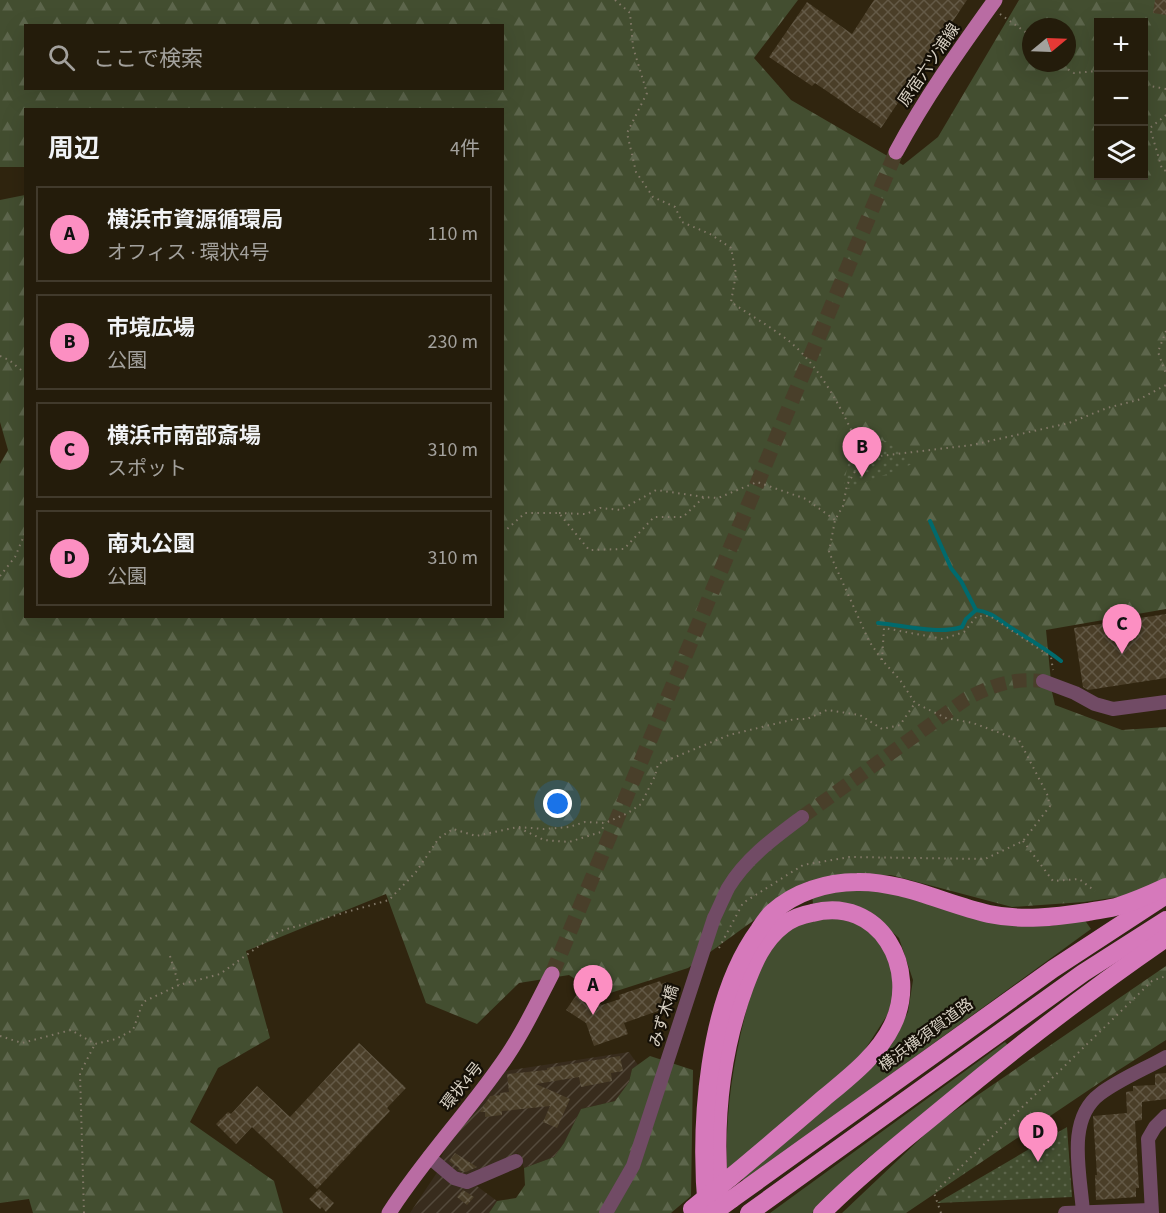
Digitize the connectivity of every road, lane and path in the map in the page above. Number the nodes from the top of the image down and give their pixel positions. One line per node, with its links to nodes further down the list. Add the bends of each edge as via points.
1 (615, 0): 16 (path, via 630,14 633,46 648,93 627,133 636,172 653,197 675,207 682,222 731,248 735,274 731,302 790,342 818,374 847,419)
2 (993, 4): 3 (path); 9 (main road, 原宿六ツ浦線, via 944,69)
3 (1022, 28)
4 (1072, 72): 5 (path)
5 (1094, 72)
6 (1148, 86): 7 (path)
7 (1166, 89)
8 (1166, 115): 10 (path, via 1150,128 1162,169)
9 (896, 152)
10 (1166, 171)
11 (1166, 331): 14 (path, via 1158,352)
12 (0, 356): 13 (path)
13 (24, 372)
14 (1166, 374)
15 (1166, 385): 16 (path, via 1138,400 1069,423 972,445)
16 (863, 458): 19 (path, via 847,485 843,506)
17 (705, 497): 18 (path, via 657,490 621,510 600,508 586,514); 18 (path, via 683,518 654,517 624,549 589,550); 19 (path, via 718,498 757,482 806,499)
18 (559, 513): 20 (path, via 525,513)
19 (835, 520): 23 (path, via 830,552 869,641)
20 (504, 530)
21 (24, 536): 22 (path, via 15,557)
22 (0, 576)
23 (882, 660): 24 (path, via 884,628 943,639 964,632 977,616 990,616 1051,657); 26 (path)
24 (1053, 684): 25 (street, via 1113,709)
25 (1166, 702)
26 (915, 703): 28 (path, via 900,725 882,729 860,715 827,711 807,719 729,735 658,764 641,804); 30 (path, via 946,718 973,723 1019,740 1050,806)
27 (802, 817): 52 (street, みず木橋, via 767,843 728,888 714,918 633,1166)
28 (605, 823): 29 (path, via 544,829); 29 (path, via 601,832 569,842 544,840)
29 (518, 827): 40 (path, via 476,836 453,829 439,838 416,872 389,900 280,931 220,974)
30 (1023, 841): 32 (path, via 1053,881 1079,879); 36 (path, via 985,859 849,858 803,865 743,903)
31 (1166, 887): 49 (highway, via 1118,907 1034,919 989,914 914,891 858,881 835,883 793,897 771,913 752,940 738,964 723,1007 706,1097 705,1164)
32 (1095, 891)
33 (1166, 896): 47 (highway, 横浜横須賀道路, via 1034,982)
34 (1166, 920): 54 (highway, via 1083,973)
35 (1166, 938): 55 (highway, via 1018,1046)
36 (719, 948)
37 (170, 956): 40 (path)
38 (552, 974): 45 (main road, 環状4号, via 498,1070)
39 (1166, 976): 56 (path, via 1152,981 934,1192)
40 (179, 985): 42 (path, via 143,1002 133,1030)
41 (0, 1036): 42 (path, via 22,1044 71,1030)
42 (95, 1044): 50 (path, via 80,1073)
43 (1166, 1057): 58 (street, via 1100,1094 1088,1107 1080,1123 1078,1141)
44 (1166, 1116): 48 (street, via 1148,1138)
45 (429, 1157): 46 (street, via 454,1178 467,1182); 51 (main road, 環状4号)
46 (516, 1161)
47 (726, 1206): 49 (highway, bridge, via 717,1137 721,1090 726,1053 751,970 772,934 798,916 821,910 853,913 871,922 897,956 902,978 892,1026 845,1080 730,1177); 53 (highway, 横浜横須賀道路, bridge)
48 (1151, 1211): 58 (street)
49 (695, 1212)
50 (84, 1213)
51 (389, 1213)
52 (606, 1213)
53 (713, 1213)
54 (749, 1213)
55 (822, 1213)
56 (941, 1213)
57 (1065, 1213): 58 (street)
58 (1083, 1213)

